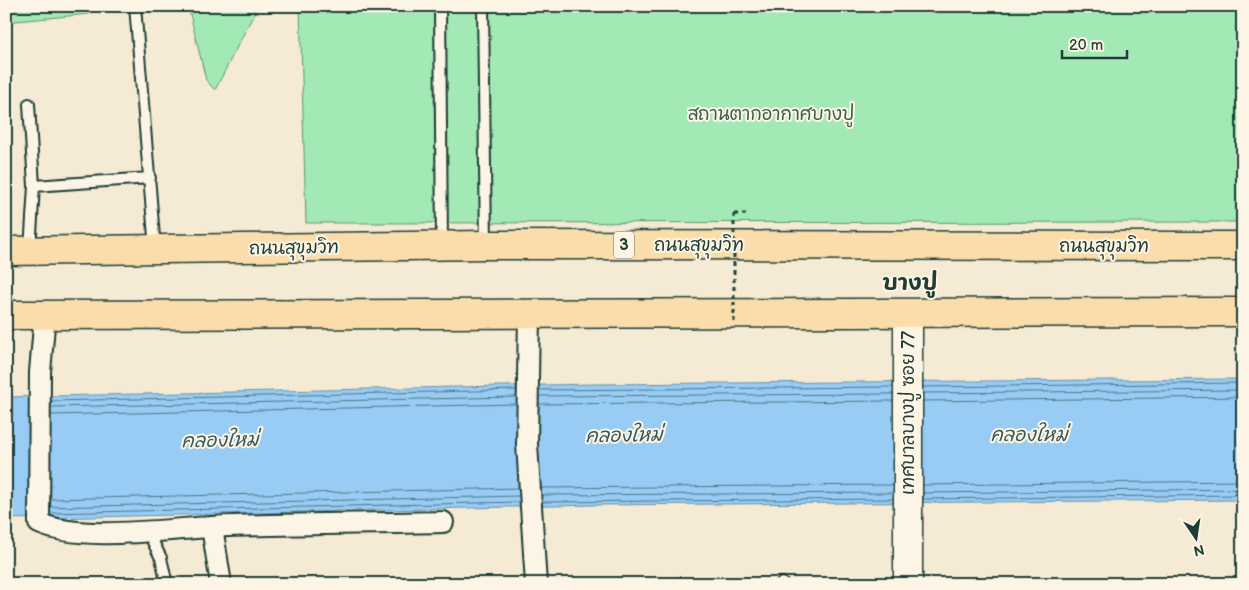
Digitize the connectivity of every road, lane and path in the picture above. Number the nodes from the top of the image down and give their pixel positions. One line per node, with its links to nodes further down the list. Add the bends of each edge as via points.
1 (135, 6): 5 (lane)
2 (440, 6): 9 (lane)
3 (483, 6): 8 (lane)
4 (29, 104): 6 (lane)
5 (150, 178): 6 (lane); 11 (lane)
6 (34, 186): 12 (lane)
7 (749, 214): 18 (path, bridge, via 734,214)
8 (486, 245): 9 (highway, ถนนสุขุมวิท / 3); 10 (highway, ถนนสุขุมวิท / 3)
9 (442, 246): 11 (highway, ถนนสุขุมวิท / 3)
10 (1243, 246)
11 (155, 250): 12 (highway, ถนนสุขุมวิท / 3)
12 (18, 251)
13 (1243, 312): 17 (highway)
14 (529, 313): 16 (highway); 17 (highway); 24 (street, via 527,444)
15 (6, 314): 16 (highway)
16 (45, 314): 21 (street, via 40,372 39,523 72,532)
17 (908, 314): 25 (main road, เทศบาลบางปู ซอย 77)
18 (734, 322)
19 (444, 522): 20 (street)
20 (212, 527): 21 (street); 23 (street)
21 (148, 532): 22 (lane, via 160,558)
22 (166, 584)
23 (222, 584)
24 (536, 584)
25 (908, 584)

